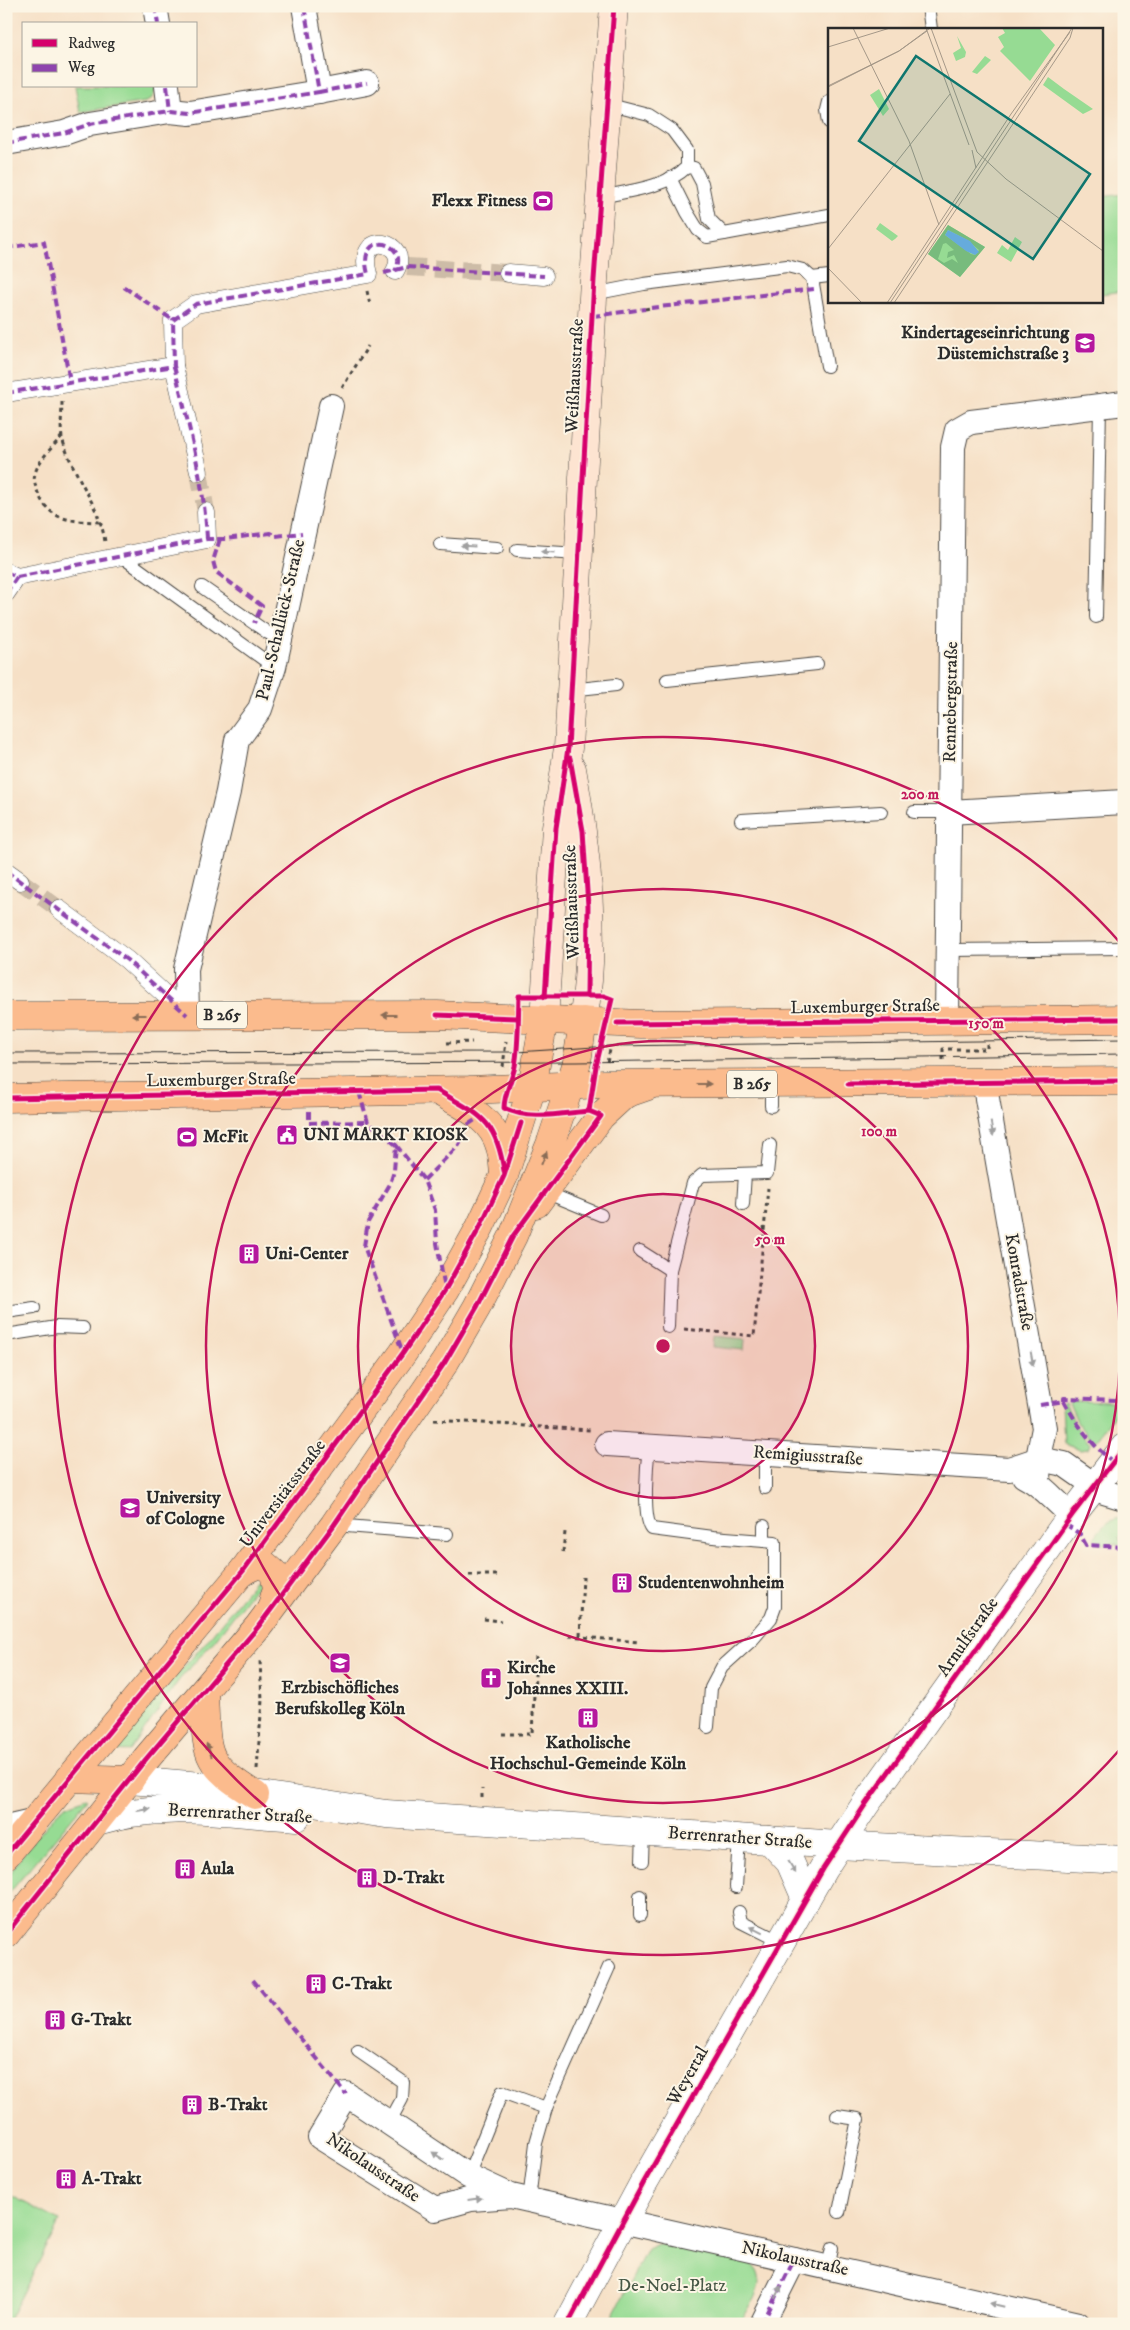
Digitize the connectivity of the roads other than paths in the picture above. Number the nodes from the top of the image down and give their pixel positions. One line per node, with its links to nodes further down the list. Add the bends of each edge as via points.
1 (155, 6): 5 (street)
2 (304, 6): 9 (street)
3 (614, 6): 10 (main road, Weißhausstraße)
4 (928, 6): 6 (lane)
5 (158, 22)
6 (931, 28)
7 (367, 83): 9 (street)
8 (167, 88): 11 (street)
9 (319, 92): 11 (street, via 190,113)
10 (606, 104): 13 (lane, via 649,115 672,130 687,150); 15 (main road, Weißhausstraße)
11 (170, 111): 12 (street)
12 (6, 142)
13 (687, 167): 14 (lane); 17 (lane, via 694,168 702,183 709,219)
14 (670, 178): 15 (lane); 17 (lane, via 698,230 707,237)
15 (600, 198): 23 (main road, Weißhausstraße)
16 (828, 215): 17 (lane)
17 (724, 234)
18 (395, 270): 24 (street, via 398,255 391,246 380,244 366,253 368,274 196,304 173,320)
19 (508, 273): 20 (street)
20 (544, 276)
21 (828, 276): 22 (lane)
22 (812, 278): 23 (lane, via 803,270 787,266 644,284); 25 (lane)
23 (593, 294): 35 (main road, Weißhausstraße)
24 (174, 366): 26 (street); 30 (street)
25 (827, 366)
26 (6, 393)
27 (1124, 403): 29 (street)
28 (331, 406): 41 (street, Paul-Schallück-Straße)
29 (1100, 406): 40 (lane); 51 (street, Rennebergstraße, via 971,422 958,430 953,447)
30 (199, 472)
31 (206, 512): 36 (street, via 207,539)
32 (440, 544): 33 (lane, one-way to 32)
33 (497, 548)
34 (518, 550): 35 (lane, one-way to 34)
35 (578, 554): 46 (main road, Weißhausstraße)
36 (114, 557): 37 (street); 43 (lane)
37 (12, 575): 39 (street)
38 (202, 587): 41 (lane)
39 (6, 593)
40 (1096, 617)
41 (280, 639): 43 (street, Paul-Schallück-Straße)
42 (817, 664): 44 (lane)
43 (274, 667): 58 (street, Paul-Schallück-Straße, via 260,709 237,740 228,792 186,969)
44 (666, 680)
45 (616, 685): 46 (lane)
46 (570, 690): 47 (main road, Weißhausstraße)
47 (568, 748): 56 (main road, Weißhausstraße, via 556,828); 57 (main road, Weißhausstraße, via 583,831 588,906)
48 (1124, 802): 51 (street)
49 (881, 812): 52 (lane)
50 (914, 812): 51 (lane)
51 (950, 812): 55 (street, Rennebergstraße)
52 (741, 820)
53 (59, 909): 58 (street, via 128,960)
54 (1124, 948): 55 (lane)
55 (949, 950): 61 (street, Rennebergstraße)
56 (545, 1002): 57 (main road, Luxemburger Straße / B 265); 58 (main road, Luxemburger Straße / B 265, one-way to 58, via 438,1015); 65 (main road); 66 (main road, Weißhausstraße)
57 (586, 1002): 61 (main road, Luxemburger Straße / B 265, via 642,1024); 65 (main road, Weißhausstraße)
58 (187, 1015): 59 (main road, Luxemburger Straße / B 265, one-way to 59)
59 (6, 1016)
60 (1124, 1019): 61 (main road, Luxemburger Straße / B 265)
61 (947, 1020)
62 (1124, 1081): 63 (main road, Luxemburger Straße / B 265)
63 (984, 1082): 64 (main road, Luxemburger Straße / B 265, one-way to 63, via 771,1095); 87 (street, Konradstraße, one-way to 87, via 1044,1428)
64 (656, 1084): 65 (main road, Luxemburger Straße / B 265); 72 (main road, via 625,1094 615,1102)
65 (570, 1086): 66 (main road, Luxemburger Straße / B 265); 75 (main road, one-way to 65)
66 (532, 1087): 67 (main road, Luxemburger Straße / B 265); 71 (main road, Universitätsstraße)
67 (437, 1090): 68 (main road, Luxemburger Straße / B 265); 71 (main road, via 481,1116 488,1124 500,1146)
68 (6, 1098)
69 (770, 1145): 70 (lane, via 767,1173)
70 (745, 1174): 73 (lane); 77 (lane, via 702,1175 692,1183)
71 (504, 1176): 98 (main road, Universitätsstraße, via 445,1290 364,1407)
72 (545, 1192): 74 (lane); 75 (main road)
73 (743, 1204)
74 (601, 1215)
75 (513, 1236): 94 (main road, via 477,1307 408,1417)
76 (640, 1250): 77 (lane)
77 (670, 1270): 80 (lane)
78 (34, 1308): 79 (lane)
79 (6, 1312)
80 (668, 1327)
81 (83, 1328): 82 (lane, via 57,1327)
82 (6, 1335)
83 (607, 1444): 84 (street, Remigiusstraße)
84 (649, 1446): 86 (street, Remigiusstraße); 97 (lane, via 646,1476 648,1520 652,1528)
85 (1124, 1448): 90 (street, Arnulfstraße)
86 (765, 1454): 88 (street, Remigiusstraße); 91 (lane)
87 (1039, 1459): 88 (street, Remigiusstraße); 89 (street, Konradstraße); 90 (street, Remigiusstraße, via 1064,1464)
88 (1008, 1469): 89 (street, Remigiusstraße)
89 (1038, 1483): 93 (street, Remigiusstraße)
90 (1094, 1485): 92 (street, Remigiusstraße); 93 (street, Arnulfstraße)
91 (765, 1488)
92 (1124, 1498)
93 (1072, 1515): 112 (street, Arnulfstraße)
94 (334, 1525): 96 (lane); 99 (main road)
95 (764, 1526): 97 (lane)
96 (447, 1534)
97 (764, 1541): 101 (lane, via 775,1542 775,1608 771,1618 753,1639 722,1667 711,1688)
98 (243, 1571): 99 (main road, via 258,1564 265,1565 274,1573 277,1588); 102 (main road, Universitätsstraße)
99 (264, 1618): 100 (main road)
100 (204, 1693): 103 (main road); 104 (main road, one-way to 100, via 217,1768 206,1746)
101 (708, 1727)
102 (69, 1778): 103 (main road); 107 (main road, Universitätsstraße)
103 (130, 1780): 104 (street, Berrenrather Straße); 106 (main road)
104 (256, 1795): 105 (street, Berrenrather Straße)
105 (386, 1814): 106 (street, Berrenrather Straße, one-way to 105, via 120,1814 167,1808 326,1819); 109 (street, Berrenrather Straße)
106 (96, 1821): 121 (main road)
107 (32, 1822): 108 (street); 113 (main road, Universitätsstraße)
108 (6, 1828)
109 (643, 1832): 110 (street, Berrenrather Straße); 115 (lane)
110 (739, 1838): 111 (street, Berrenrather Straße); 116 (lane)
111 (770, 1840): 112 (street, Berrenrather Straße); 118 (street, one-way to 118, via 790,1862)
112 (838, 1845): 114 (street, Berrenrather Straße); 118 (street, Weyertal)
113 (6, 1855)
114 (1124, 1860)
115 (642, 1861)
116 (736, 1887)
117 (640, 1896): 120 (lane)
118 (806, 1898): 122 (street, Weyertal)
119 (740, 1912): 122 (lane, one-way to 119, via 741,1922)
120 (640, 1915)
121 (6, 1934)
122 (781, 1942): 131 (street, Weyertal)
123 (609, 1967): 125 (lane)
124 (358, 2051): 127 (lane, via 403,2082 402,2099)
125 (546, 2108): 128 (lane, via 502,2092); 129 (lane)
126 (837, 2116): 130 (lane, via 858,2119)
127 (389, 2123): 128 (street, Nikolausstraße, one-way to 127); 129 (street, Nikolausstraße, one-way to 129, via 346,2094 320,2137 434,2209 471,2199)
128 (468, 2176): 129 (street, Nikolausstraße)
129 (520, 2198): 131 (street, Nikolausstraße)
130 (839, 2212)
131 (622, 2220): 132 (street, Nikolausstraße); 133 (street, Weyertal)
132 (794, 2260): 134 (street, one-way to 132); 135 (street, Nikolausstraße, one-way to 132, via 830,2258)
133 (568, 2324)
134 (762, 2324)
135 (1078, 2324)

